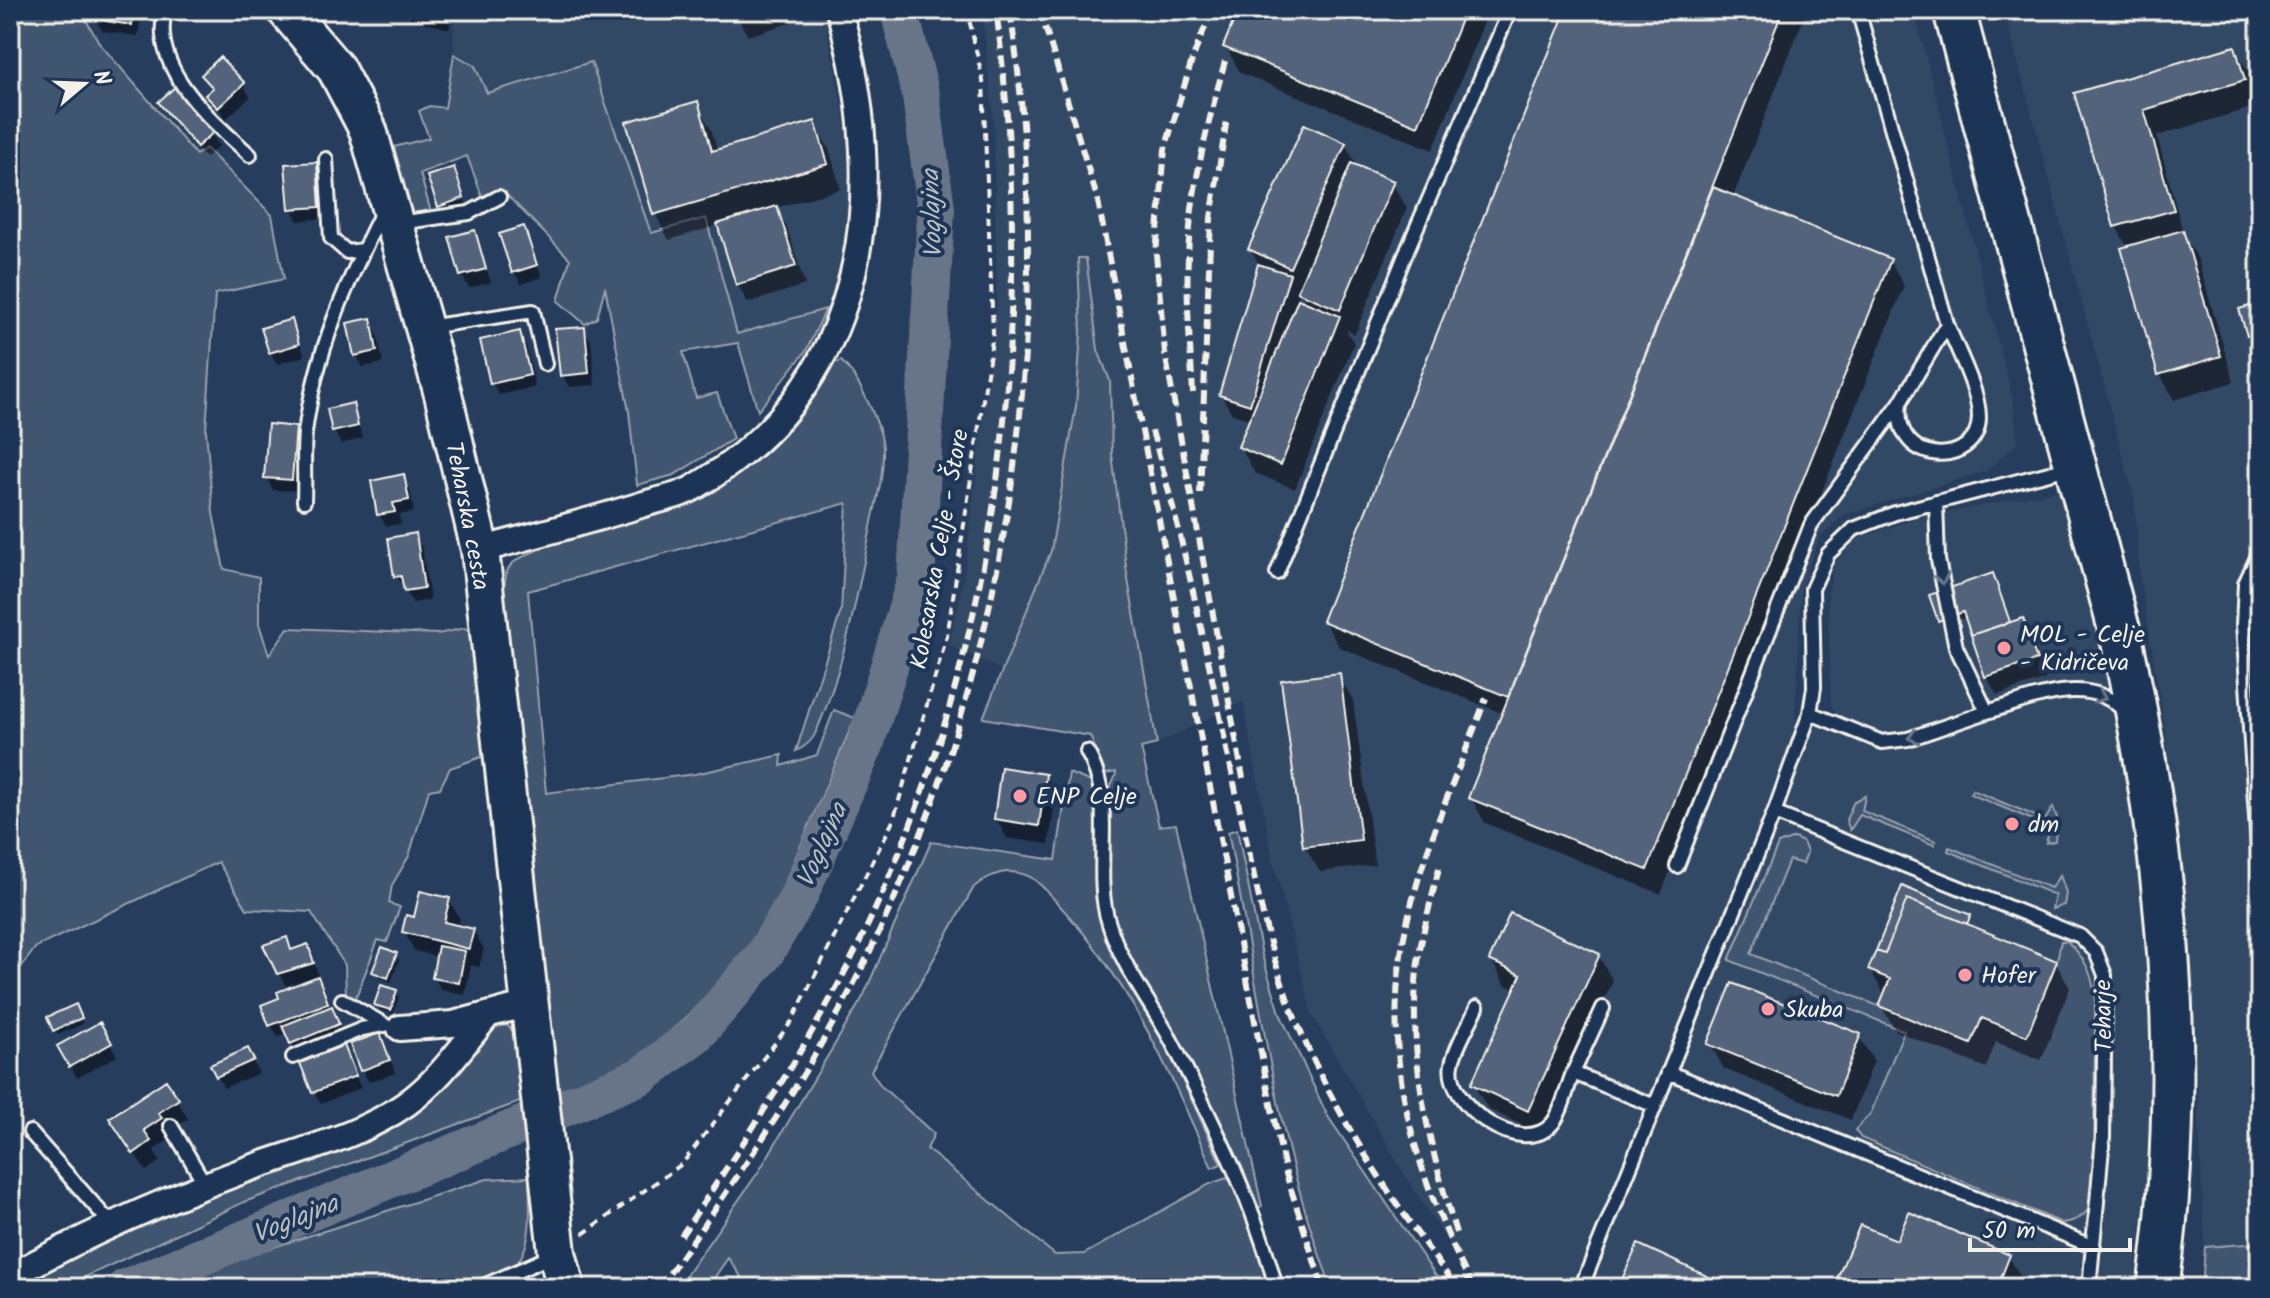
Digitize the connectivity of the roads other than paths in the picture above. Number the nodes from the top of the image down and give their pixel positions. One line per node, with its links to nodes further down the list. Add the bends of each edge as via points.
1 (165, 10): 7 (lane, via 160,33 166,59)
2 (286, 10): 10 (street, Teharska cesta, via 336,69 368,130)
3 (839, 10): 19 (street, via 854,62 866,154 864,221 853,283 807,381 774,425 693,489)
4 (1510, 10): 21 (lane)
5 (1858, 10): 12 (lane)
6 (1954, 10): 16 (main road)
7 (250, 155)
8 (326, 159): 11 (lane, via 331,238 347,252)
9 (499, 197): 10 (lane, via 469,213 424,222)
10 (392, 210): 11 (lane); 13 (street, Teharska cesta)
11 (363, 250): 17 (lane, via 344,286 321,355 305,434)
12 (1947, 324): 15 (lane); 15 (lane, via 1978,402 1975,433 1952,453 1920,450 1901,429)
13 (425, 327): 14 (lane, via 533,311); 19 (street, Teharska cesta)
14 (545, 364)
15 (1900, 403): 27 (lane, via 1811,525)
16 (2076, 466): 18 (lane); 24 (main road)
17 (304, 501)
18 (1936, 502): 22 (lane, one-way to 22, via 1938,560 1956,647); 23 (lane, via 1854,529 1828,554 1812,589)
19 (480, 550): 30 (street, Teharska cesta)
20 (2260, 551): 28 (lane, via 2245,584 2243,625)
21 (1277, 573)
22 (1987, 712): 23 (lane, one-way to 23, via 1908,739 1882,742); 24 (lane, one-way to 24, via 2062,691 2093,692 2119,705)
23 (1810, 713): 26 (lane)
24 (2141, 729): 51 (main road, via 2164,880 2172,1032 2171,1150)
25 (1087, 752): 48 (lane, via 1099,772 1101,896 1117,948 1182,1062 1264,1239)
26 (1774, 813): 36 (lane); 43 (lane, Teharje, via 2080,936 2096,952 2105,975 2103,1137)
27 (1677, 866)
28 (2260, 876)
29 (342, 1000): 34 (lane)
30 (528, 1004): 33 (street); 44 (street, Teharska cesta)
31 (1477, 1007): 37 (lane, via 1452,1066 1457,1089 1475,1114 1516,1136 1538,1134 1553,1123)
32 (1603, 1008): 37 (lane)
33 (488, 1015): 34 (street, via 453,1024); 41 (street, via 437,1077 406,1104 352,1132)
34 (391, 1026): 35 (lane, via 362,1029)
35 (293, 1057)
36 (1668, 1072): 38 (lane); 43 (lane)
37 (1573, 1073): 38 (lane)
38 (1655, 1106): 49 (lane)
39 (171, 1126): 41 (lane)
40 (30, 1132): 42 (lane)
41 (206, 1186): 42 (street)
42 (112, 1225): 45 (street)
43 (2094, 1247): 50 (lane, Teharje)
44 (557, 1253): 46 (lane); 47 (street)
45 (10, 1277)
46 (479, 1288)
47 (566, 1288)
48 (1276, 1288)
49 (1581, 1288)
50 (2089, 1288)
51 (2158, 1288)

